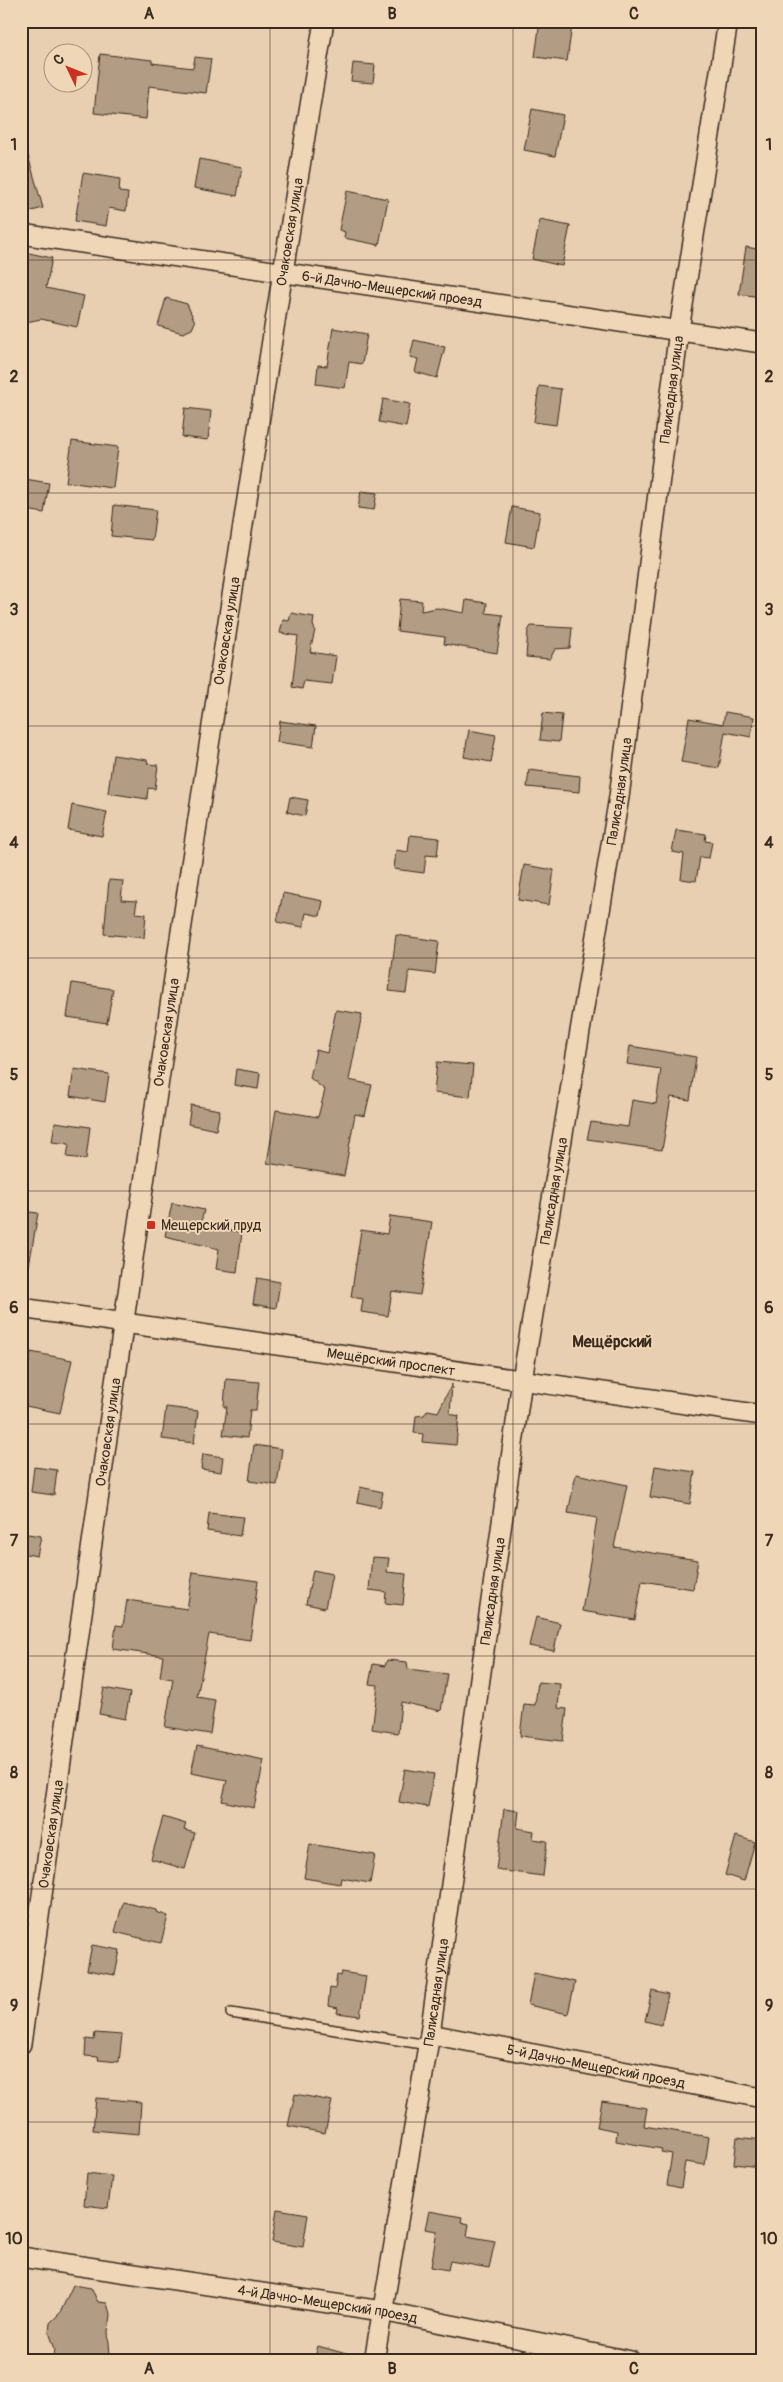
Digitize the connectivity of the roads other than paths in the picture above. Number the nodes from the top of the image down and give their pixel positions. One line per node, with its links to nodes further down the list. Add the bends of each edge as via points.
1 (324, 21): 4 (street, Очаковская улица)
2 (728, 21): 5 (street, Палисадная улица)
3 (21, 234): 4 (street, 6-й Дачно-Мещерский проезд)
4 (282, 271): 5 (street, 6-й Дачно-Мещерский проезд); 8 (street, Очаковская улица)
5 (679, 330): 6 (street, 6-й Дачно-Мещерский проезд); 9 (street, Палисадная улица, via 619,797)
6 (762, 343)
7 (21, 1308): 8 (street, Мещёрский проспект)
8 (123, 1323): 9 (street, Мещёрский проспект); 13 (street, Очаковская улица)
9 (522, 1380): 10 (street, Мещёрский проспект); 12 (street, Палисадная улица)
10 (762, 1415)
11 (231, 2013): 12 (lane)
12 (429, 2040): 14 (street, 5-й Дачно-Мещерский проезд); 16 (street, Палисадная улица)
13 (21, 2044)
14 (762, 2098)
15 (21, 2257): 16 (street, 4-й Дачно-Мещерский проезд)
16 (382, 2311): 17 (street, Палисадная улица); 18 (street, 4-й Дачно-Мещерский проезд)
17 (374, 2361)
18 (631, 2361)

